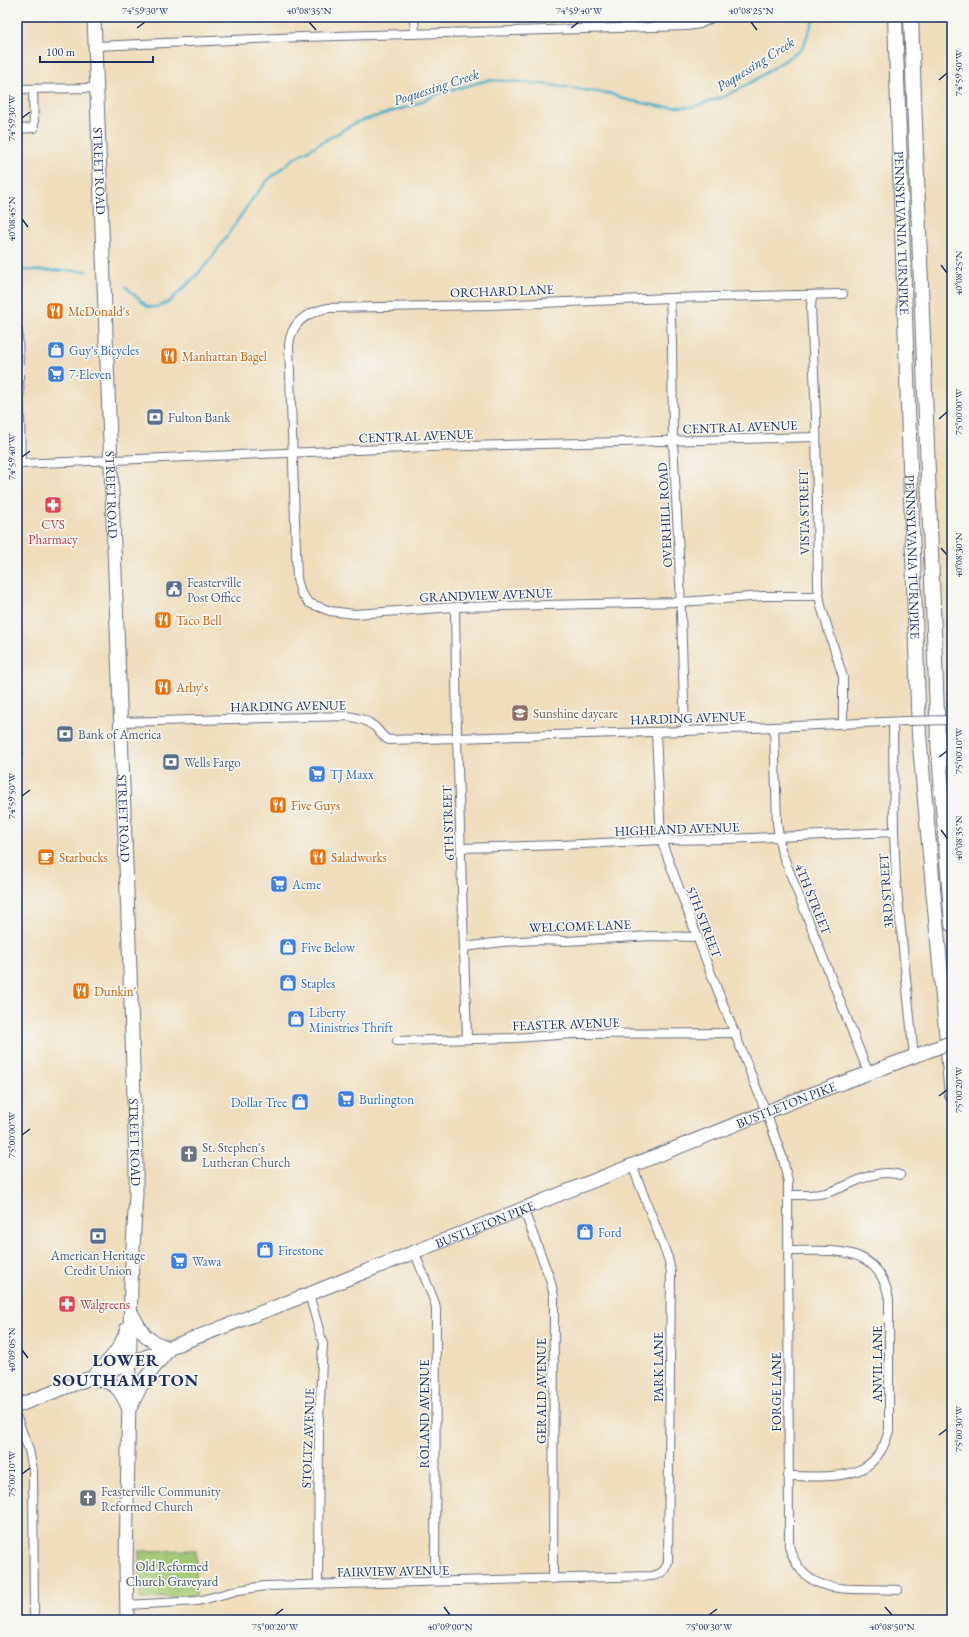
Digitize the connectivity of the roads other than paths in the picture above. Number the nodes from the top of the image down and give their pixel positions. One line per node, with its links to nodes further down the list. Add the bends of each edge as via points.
1 (94, 17): 7 (main road, STREET ROAD)
2 (414, 17): 6 (street)
3 (713, 17): 6 (street, via 700,24 687,26)
4 (894, 17): 45 (highway, PENNSYLVANIA TURNPIKE, via 919,735)
5 (911, 17): 36 (highway, PENNSYLVANIA TURNPIKE, via 938,740)
6 (415, 34): 7 (street)
7 (96, 46): 8 (main road, STREET ROAD)
8 (97, 88): 10 (street); 19 (main road, STREET ROAD)
9 (17, 89): 10 (street)
10 (33, 89): 11 (street, via 34,128)
11 (17, 129)
12 (843, 294): 13 (street, ORCHARD LANE)
13 (812, 295): 14 (street, ORCHARD LANE); 16 (street, VISTA STREET)
14 (670, 298): 17 (street, OVERHILL ROAD); 18 (street, ORCHARD LANE, via 328,308 312,312 294,327 289,341)
15 (18, 331): 20 (street)
16 (815, 437): 17 (street, CENTRAL AVENUE); 21 (street, VISTA STREET)
17 (672, 441): 18 (street, CENTRAL AVENUE); 22 (street, OVERHILL ROAD, via 676,473)
18 (292, 452): 19 (street, CENTRAL AVENUE); 23 (street, GRANDVIEW AVENUE, via 297,579 301,593 309,603 330,611 354,614)
19 (111, 460): 20 (street, CENTRAL AVENUE); 25 (main road, STREET ROAD)
20 (19, 464)
21 (819, 596): 22 (street, GRANDVIEW AVENUE, via 764,596); 27 (street, VISTA STREET, via 843,677)
22 (681, 602): 23 (street, GRANDVIEW AVENUE); 29 (street, OVERHILL ROAD)
23 (455, 607): 31 (street, 6TH STREET)
24 (952, 720): 26 (street, HARDING AVENUE, bridge)
25 (121, 722): 31 (street, HARDING AVENUE, via 348,716 368,722 387,740); 54 (main road, STREET ROAD, via 136,1164)
26 (893, 722): 27 (street, HARDING AVENUE); 32 (street, 3RD STREET)
27 (843, 725): 28 (street, HARDING AVENUE)
28 (774, 727): 29 (street, HARDING AVENUE); 33 (street, 4TH STREET)
29 (685, 731): 30 (street, HARDING AVENUE)
30 (656, 732): 31 (street, HARDING AVENUE); 34 (street, 5TH STREET)
31 (457, 738): 35 (street, 6TH STREET)
32 (894, 832): 33 (street, HIGHLAND AVENUE); 43 (street, 3RD STREET, via 898,903)
33 (778, 836): 34 (street, HIGHLAND AVENUE); 44 (street, 4TH STREET, via 784,860)
34 (661, 840): 35 (street, HIGHLAND AVENUE, via 562,846); 37 (street, 5TH STREET)
35 (460, 848): 38 (street, 6TH STREET)
36 (952, 925)
37 (698, 937): 38 (street, WELCOME LANE, via 537,940); 39 (street, 5TH STREET)
38 (464, 947): 40 (street, 6TH STREET)
39 (736, 1033): 40 (street, FEASTER AVENUE, via 573,1034); 46 (street, 5TH STREET)
40 (467, 1038): 41 (street, FEASTER AVENUE)
41 (397, 1041)
42 (952, 1042): 43 (main road, BUSTLETON PIKE, bridge)
43 (914, 1057): 44 (main road, BUSTLETON PIKE)
44 (868, 1072): 46 (main road, BUSTLETON PIKE)
45 (952, 1095)
46 (766, 1112): 47 (main road, BUSTLETON PIKE); 49 (street, FORGE LANE, via 786,1170)
47 (632, 1165): 50 (main road, BUSTLETON PIKE); 62 (street, PARK LANE, via 671,1272 668,1561)
48 (900, 1175): 49 (street, via 876,1173 828,1192)
49 (789, 1195): 52 (street, FORGE LANE)
50 (523, 1208): 51 (main road, BUSTLETON PIKE); 63 (street, GERALD AVENUE, via 554,1296)
51 (414, 1251): 53 (main road, BUSTLETON PIKE); 64 (street, ROLAND AVENUE, via 436,1310)
52 (789, 1251): 61 (street, FORGE LANE); 61 (street, ANVIL LANE, via 848,1252 865,1259 881,1274 889,1299 889,1430 878,1456 870,1464 851,1474)
53 (309, 1294): 55 (main road, BUSTLETON PIKE); 65 (street, STOLTZ AVENUE, via 323,1344 319,1418)
54 (131, 1313): 55 (main road, via 146,1337 152,1342); 56 (main road, STREET ROAD); 57 (main road, via 124,1340 110,1360)
55 (170, 1348): 56 (main road, BUSTLETON PIKE); 59 (main road, via 144,1380)
56 (130, 1363): 57 (main road, BUSTLETON PIKE); 59 (main road, STREET ROAD)
57 (92, 1378): 58 (main road, BUSTLETON PIKE); 59 (main road, via 112,1383 124,1398)
58 (17, 1406)
59 (129, 1410): 67 (main road, STREET ROAD)
60 (17, 1418): 68 (street, via 29,1450 33,1470)
61 (788, 1476): 66 (street, FORGE LANE, via 789,1546 801,1572 825,1586)
62 (661, 1573): 63 (street, FAIRVIEW AVENUE, via 652,1576)
63 (553, 1579): 64 (street, FAIRVIEW AVENUE)
64 (435, 1581): 65 (street, FAIRVIEW AVENUE)
65 (318, 1584): 67 (street, FAIRVIEW AVENUE, via 265,1586 198,1601)
66 (898, 1590)
67 (127, 1605): 69 (main road, STREET ROAD)
68 (34, 1620)
69 (127, 1620)

